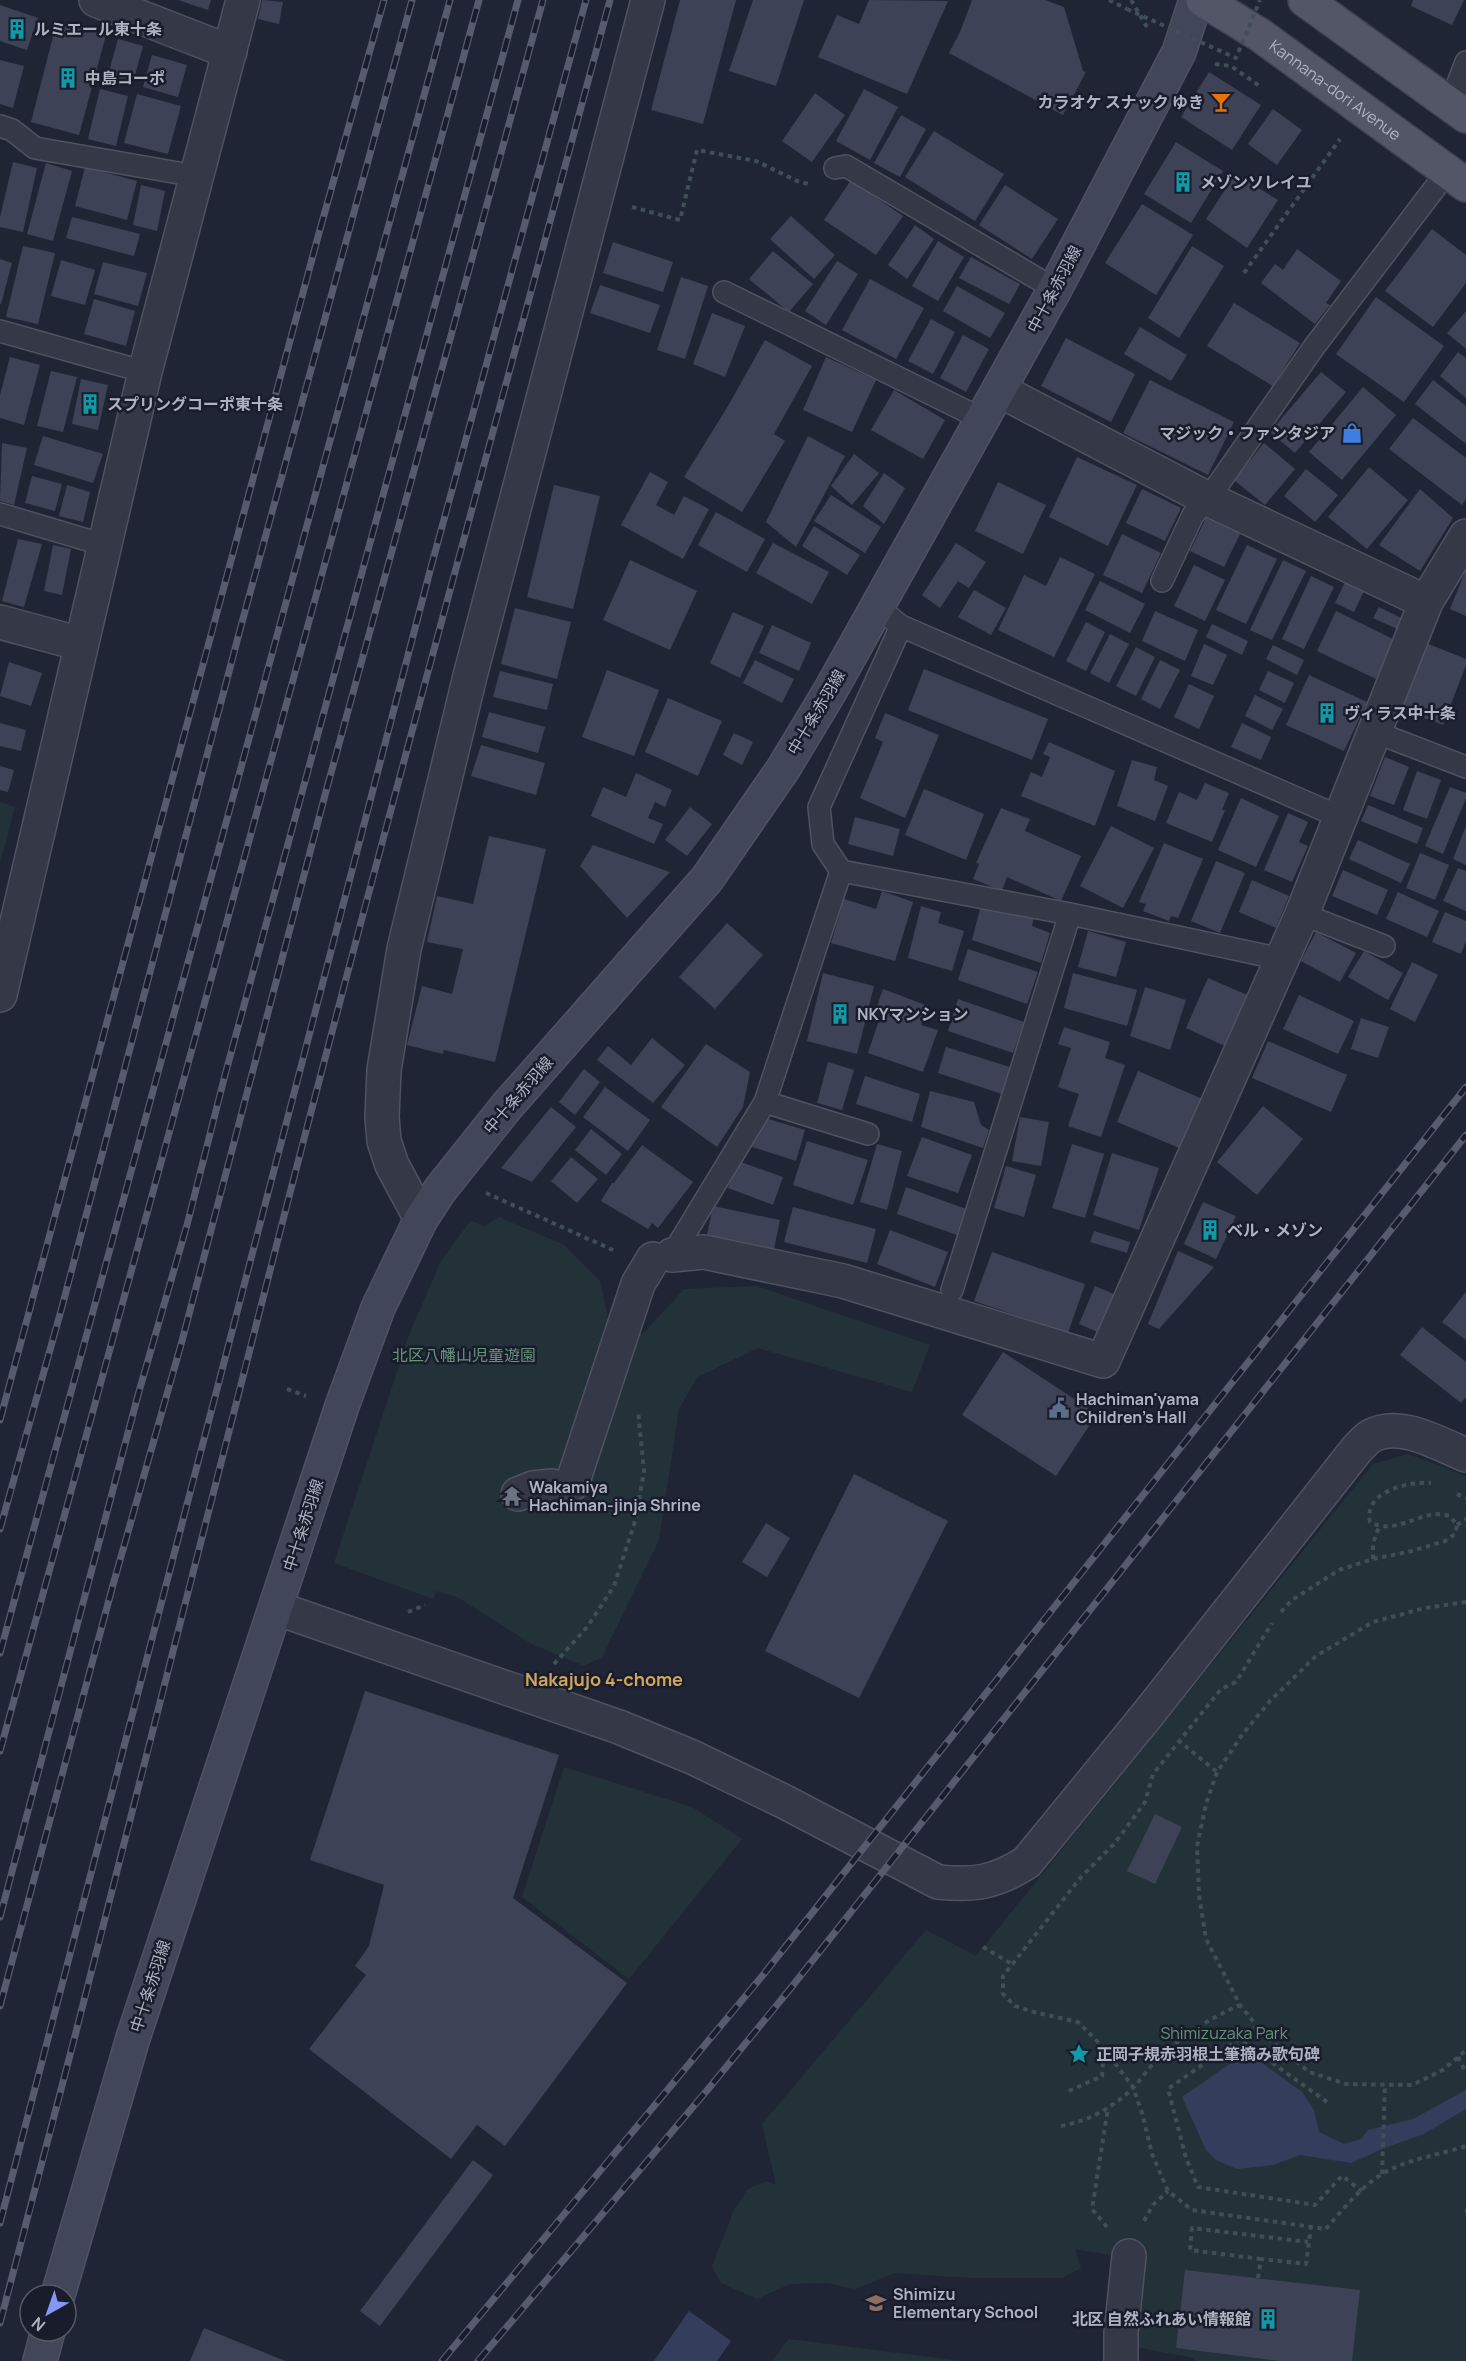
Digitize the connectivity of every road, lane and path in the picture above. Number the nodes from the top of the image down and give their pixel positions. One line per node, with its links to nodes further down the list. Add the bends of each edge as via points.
1 (96, 0): 11 (street)
2 (243, 0): 11 (street)
3 (648, 0): 51 (street, via 470,676 404,949 384,1070 382,1117 392,1165)
4 (1110, 0): 8 (path, bridge, via 1236,58)
5 (1131, 0): 10 (path)
6 (1196, 0): 24 (main road, 中十条赤羽線, via 1179,52)
7 (1203, 0): 20 (main road, Kannana-dori Avenue, via 1260,35)
8 (1260, 0)
9 (1305, 0): 15 (main road)
10 (1148, 28)
11 (230, 52): 19 (street)
12 (1211, 63): 14 (path, via 1231,66)
13 (1466, 63): 15 (lane)
14 (1268, 92)
15 (1458, 110)
16 (0, 126): 19 (lane, via 35,148)
17 (1341, 138): 23 (path)
18 (835, 168): 24 (lane, via 846,166)
19 (196, 177): 27 (street)
20 (1457, 178): 30 (lane, via 1314,347)
21 (797, 181): 22 (path, via 756,161 697,150 680,220)
22 (623, 205)
23 (1244, 273)
24 (1055, 289): 28 (main road, 中十条赤羽線)
25 (724, 292): 29 (lane)
26 (0, 331): 27 (lane)
27 (145, 372): 33 (street)
28 (999, 390): 29 (main road, 中十条赤羽線); 30 (street)
29 (982, 419): 36 (main road, 中十条赤羽線)
30 (1208, 498): 34 (lane, via 1193,515); 35 (street)
31 (0, 514): 33 (lane)
32 (1466, 536): 35 (street)
33 (104, 545): 38 (street)
34 (1162, 582)
35 (1426, 602): 39 (street)
36 (889, 617): 41 (lane); 42 (lane, via 819,807 823,844); 51 (main road, 中十条赤羽線, via 707,879 507,1106)
37 (0, 622): 38 (street)
38 (81, 644): 47 (street)
39 (1375, 732): 40 (lane); 41 (street)
40 (1466, 767)
41 (1340, 817): 44 (street)
42 (841, 871): 43 (lane); 48 (lane)
43 (1070, 914): 46 (lane); 54 (lane)
44 (1302, 915): 45 (lane); 46 (street)
45 (1384, 946)
46 (1281, 959): 53 (street, via 1103,1361 843,1281 704,1251)
47 (0, 995)
48 (765, 1102): 49 (lane); 53 (lane)
49 (868, 1134)
50 (483, 1192): 52 (path)
51 (422, 1219): 68 (main road, 中十条赤羽線, via 374,1319)
52 (615, 1251)
53 (662, 1257): 61 (street, via 638,1284 562,1485)
54 (952, 1290)
55 (287, 1389): 56 (path)
56 (307, 1397)
57 (640, 1422): 69 (path, via 644,1471 636,1518 614,1586 588,1626)
58 (1466, 1455): 68 (street, via 1407,1433 1388,1431 1371,1437 1357,1449 1028,1862 985,1882 939,1882 692,1757 619,1727)
59 (1437, 1486): 65 (path, via 1413,1484 1373,1500 1368,1513 1370,1522)
60 (1454, 1492): 62 (path)
61 (518, 1494)
62 (1466, 1498)
63 (1466, 1519): 64 (path)
64 (1457, 1526): 65 (path, via 1450,1516 1436,1514); 66 (path, via 1455,1534 1445,1541)
65 (1379, 1527): 66 (path)
66 (1373, 1559): 71 (path, via 1339,1570 1292,1600 1272,1623 1236,1682 1221,1689)
67 (1466, 1602): 72 (path, via 1373,1622 1316,1656 1270,1701)
68 (276, 1608): 98 (main road, 中十条赤羽線, via 133,2038)
69 (549, 1672)
70 (1171, 1734): 71 (path)
71 (1180, 1742): 72 (path); 74 (path, via 1153,1774 1145,1802 1115,1843 1081,1877)
72 (1217, 1772): 75 (path, via 1197,1846 1199,1895 1206,1939)
73 (983, 1947): 74 (path)
74 (1012, 1964): 78 (path, via 1003,1976 1003,1994 1015,2006 1078,2022)
75 (1240, 2005): 76 (path); 83 (path, via 1186,2036 1157,2059)
76 (1257, 2026): 77 (path); 82 (path, via 1310,2072 1346,2084)
77 (1239, 2039): 85 (path); 91 (path, via 1168,2090 1198,2187 1316,2205 1342,2176)
78 (1104, 2049): 83 (path); 84 (path, via 1102,2076)
79 (1466, 2050): 80 (path)
80 (1458, 2057): 81 (path); 82 (path, via 1443,2070 1412,2085)
81 (1466, 2073)
82 (1385, 2084): 89 (path)
83 (1133, 2087): 86 (path); 90 (path, via 1152,2154)
84 (1069, 2091)
85 (1328, 2102)
86 (1108, 2108): 87 (path, via 1078,2123); 95 (path, via 1092,2209)
87 (1062, 2126)
88 (1466, 2146): 89 (path)
89 (1382, 2174): 91 (path)
90 (1168, 2191): 92 (path); 93 (path, via 1192,2210)
91 (1362, 2191): 93 (path, via 1326,2229)
92 (1142, 2224)
93 (1311, 2227): 94 (path)
94 (1308, 2242): 96 (path, via 1306,2264); 96 (path, via 1192,2228 1190,2250)
95 (1130, 2256): 100 (street)
96 (1261, 2259): 97 (path)
97 (1258, 2278)
98 (62, 2283)
99 (45, 2343): 101 (main road)
100 (1121, 2347)
101 (40, 2361)

